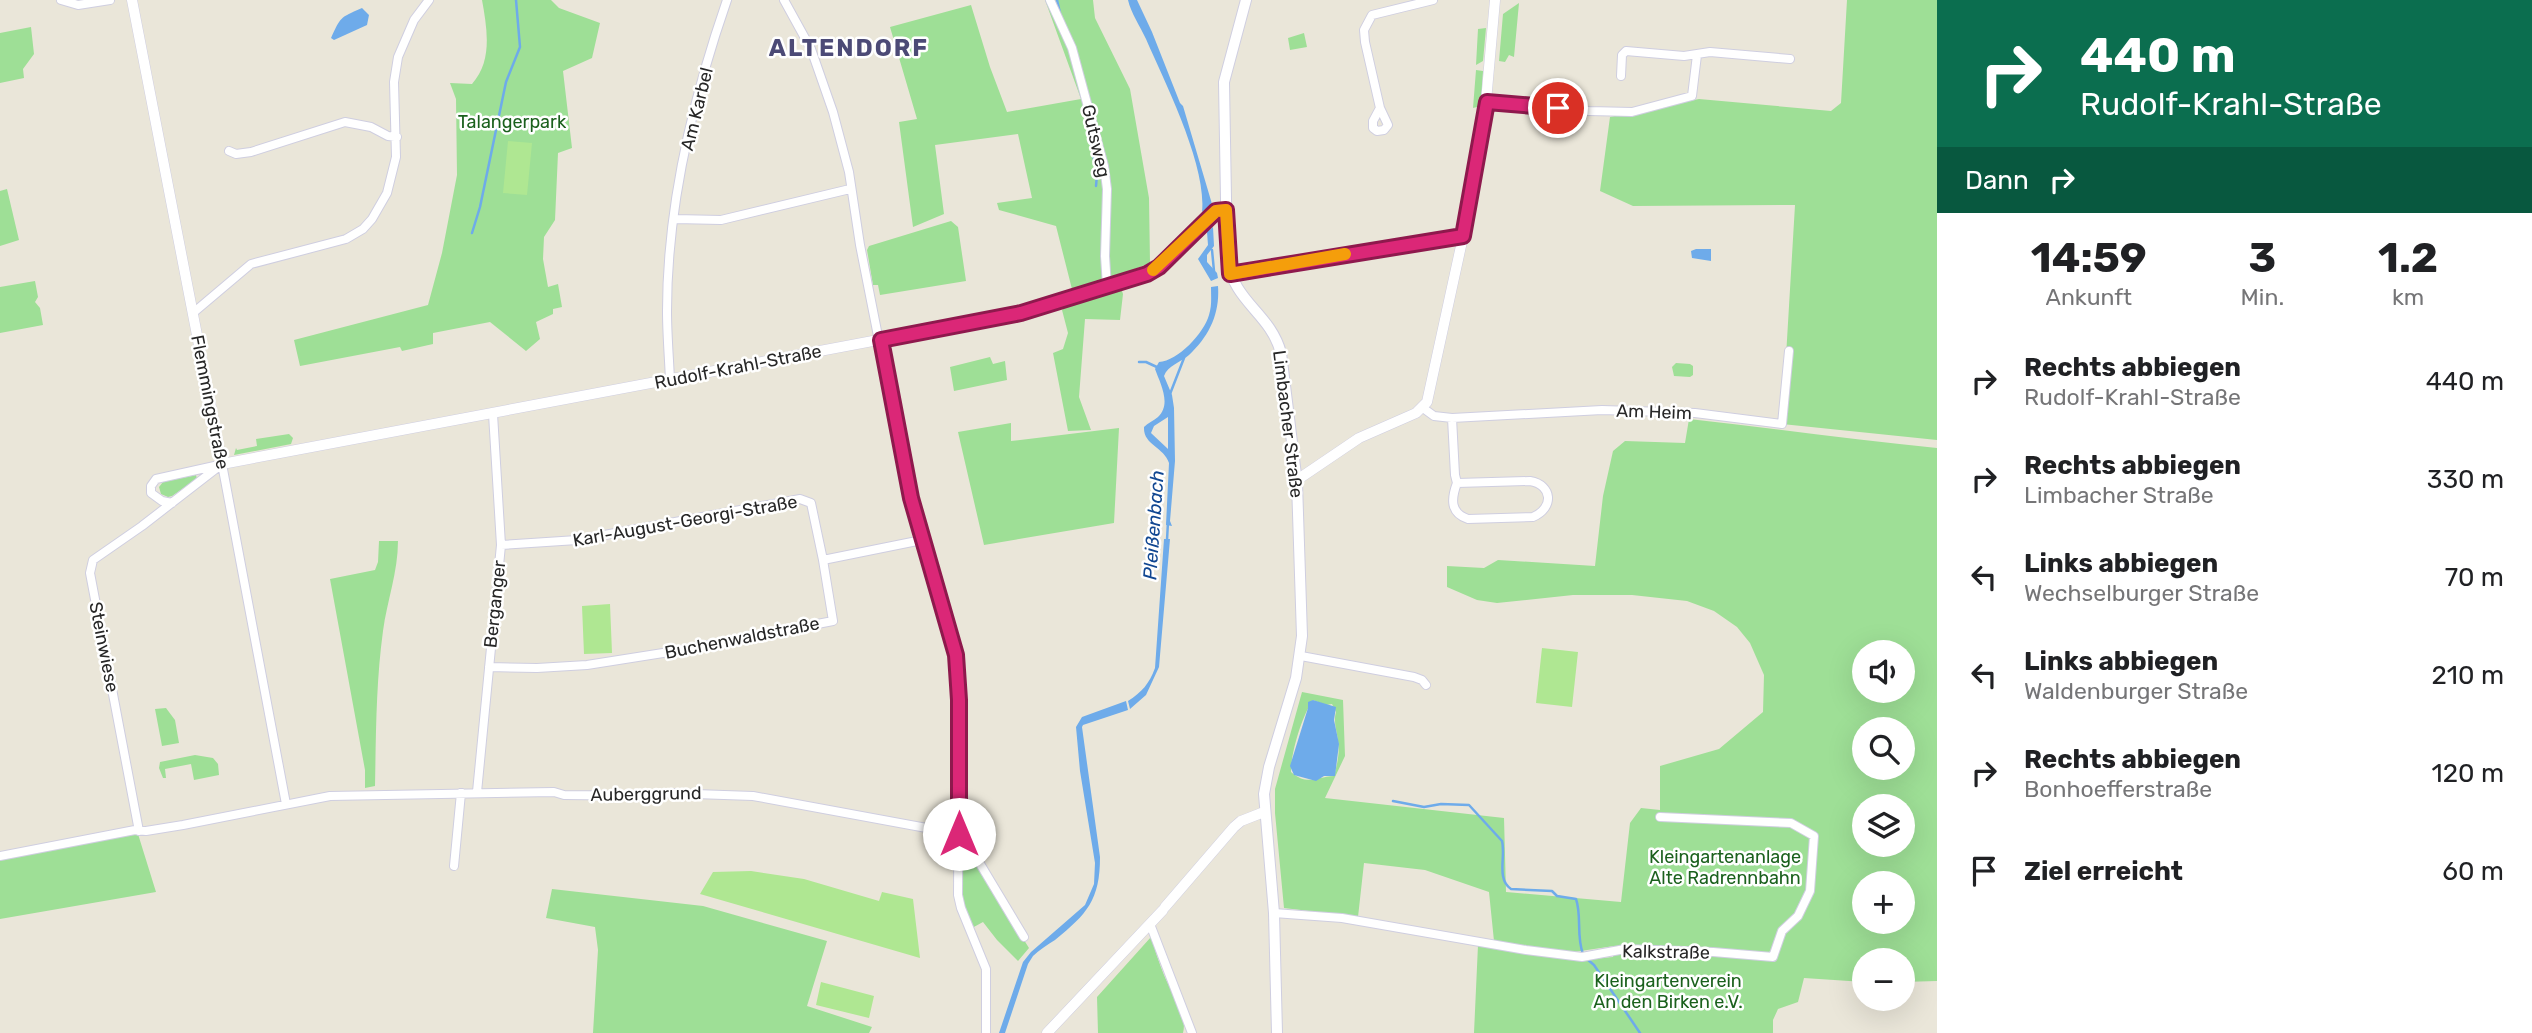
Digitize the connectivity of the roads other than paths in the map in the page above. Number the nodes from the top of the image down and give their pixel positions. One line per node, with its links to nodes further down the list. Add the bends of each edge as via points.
1 (61, 0): 2 (street, via 78,5)
2 (110, 0)
3 (132, 0): 24 (street, Flemmingstraße)
4 (727, 0): 20 (street, Am Karbel, via 686,149)
5 (784, 0): 18 (street, via 821,72)
6 (1050, 0): 23 (street, Gutsweg, via 1072,48 1104,166)
7 (1246, 0): 19 (main road, Limbacher Straße, via 1224,82)
8 (1433, 0): 15 (street, via 1372,15 1366,24 1365,42)
9 (1494, 0): 14 (street)
10 (426, 1): 16 (street, via 398,57 394,82)
11 (1698, 55): 12 (street, via 1710,52); 13 (street, via 1626,51); 14 (street, via 1692,96 1632,112)
12 (1790, 59)
13 (1621, 76)
14 (1487, 102): 21 (street)
15 (1380, 108)
16 (397, 137): 17 (street, via 345,122 251,152); 24 (street, via 387,193 363,229 337,242 251,264)
17 (229, 151)
18 (850, 189): 20 (street, via 721,220); 25 (street)
19 (1221, 211): 22 (main road, Limbacher Straße); 23 (street, Rudolf-Krahl-Straße, via 1159,267)
20 (675, 219): 27 (street, Am Karbel, via 667,311)
21 (1463, 236): 22 (street); 28 (street)
22 (1230, 274): 32 (main road, Limbacher Straße, via 1278,343)
23 (1107, 287): 25 (street, Rudolf-Krahl-Straße, via 1021,313)
24 (193, 313): 31 (street, Flemmingstraße)
25 (881, 340): 27 (street, Rudolf-Krahl-Straße); 35 (street)
26 (1789, 351): 30 (street, Am Heim, via 1782,424 1695,413 1602,410)
27 (670, 380): 29 (street, Rudolf-Krahl-Straße)
28 (1423, 408): 30 (street, Am Heim, via 1434,416); 32 (street, via 1359,438)
29 (493, 414): 31 (street, Rudolf-Krahl-Straße); 36 (street, Berganger)
30 (1452, 418): 33 (street)
31 (222, 464): 34 (street, Steinwiese); 34 (street, via 156,479 151,493); 43 (street, Flemmingstraße)
32 (1297, 480): 38 (main road, Limbacher Straße)
33 (1457, 483): 33 (street, via 1454,510 1468,519 1533,517 1547,505 1546,489 1539,483)
34 (172, 503): 46 (street, Steinwiese, via 93,560 90,573)
35 (922, 540): 37 (street); 47 (street, via 956,655)
36 (501, 545): 37 (street, Karl-August-Georgi-Straße, via 577,540 800,499 811,503); 39 (street, Berganger)
37 (823, 559): 39 (street, Buchenwaldstraße, via 833,621 587,665)
38 (1301, 656): 40 (street, via 1414,677); 44 (main road, Limbacher Straße, via 1269,767)
39 (489, 667): 41 (street, Berganger)
40 (1426, 685)
41 (477, 792): 42 (street, Auberggrund); 47 (street, Auberggrund, via 753,796)
42 (461, 793): 43 (street, Auberggrund, via 330,796); 49 (street)
43 (286, 804): 46 (street)
44 (1264, 812): 50 (main road); 51 (street, via 1234,827)
45 (1660, 817): 50 (street, Kalkstraße, via 1791,823 1814,836 1810,891 1798,916 1782,932 1773,957 1646,949 1586,956 1342,918)
46 (139, 831): 48 (street)
47 (959, 834): 52 (street); 53 (street, via 960,903 986,969)
48 (0, 856)
49 (454, 866)
50 (1274, 913): 56 (main road)
51 (1150, 925): 54 (street); 55 (street)
52 (1024, 937)
53 (986, 1033)
54 (1047, 1033)
55 (1192, 1033)
56 (1277, 1033)

